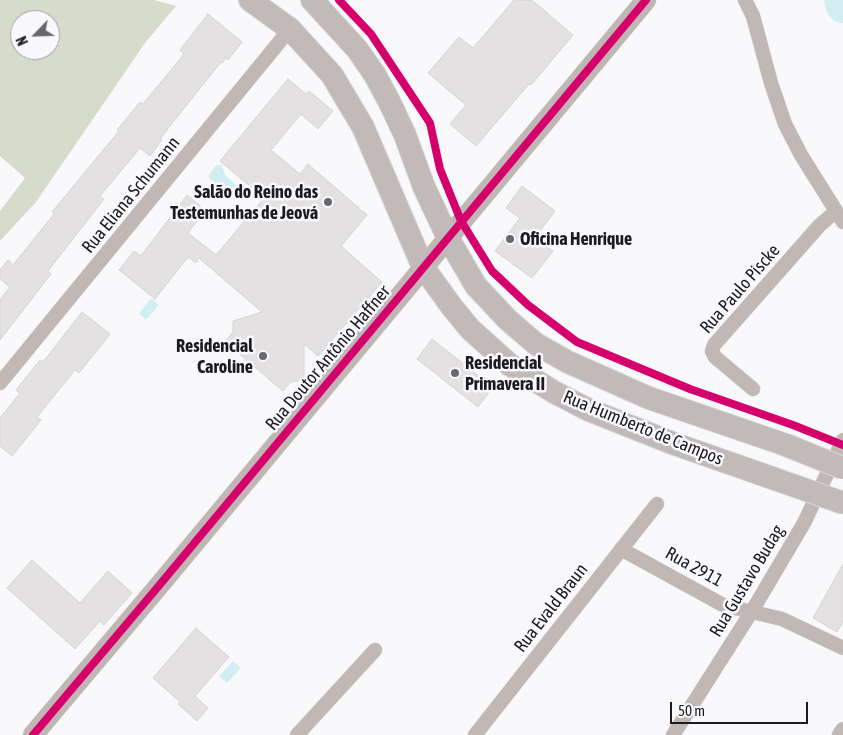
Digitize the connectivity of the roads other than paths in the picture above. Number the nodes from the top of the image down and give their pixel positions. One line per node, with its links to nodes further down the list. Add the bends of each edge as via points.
1 (250, 0): 5 (main road, Rua Humberto de Campos)
2 (312, 0): 7 (main road, Rua Humberto de Campos, via 357,49 375,75 405,135 424,188)
3 (646, 0): 7 (street, Rua Doutor Antônio Haffner)
4 (745, 0): 6 (street, via 753,16 785,124)
5 (290, 29): 8 (main road, Rua Humberto de Campos, via 332,75 363,127); 9 (street, Rua Eliana Schumann)
6 (839, 216): 10 (street, Rua Paulo Piscke, via 819,226 714,346 715,357)
7 (448, 238): 8 (street, Rua Doutor Antônio Haffner); 12 (main road, Rua Humberto de Campos, bridge, via 476,286 536,344 649,398)
8 (423, 267): 13 (main road, Rua Humberto de Campos, bridge, via 470,329 510,365 554,392 672,442); 20 (street, Rua Doutor Antônio Haffner)
9 (0, 383)
10 (754, 389)
11 (843, 440): 16 (street, Rua Gustavo Budag, via 804,523)
12 (843, 468)
13 (843, 503)
14 (657, 504): 15 (street, Rua Evald Braun)
15 (621, 548): 16 (street, Rua 2911, via 723,605); 22 (street, Rua Evald Braun)
16 (752, 611): 17 (street, Rua 2911, via 782,618); 23 (street, Rua Gustavo Budag)
17 (843, 648)
18 (374, 650): 21 (street)
19 (843, 730): 24 (street)
20 (32, 735)
21 (297, 735)
22 (475, 735)
23 (673, 735)
24 (839, 735)

